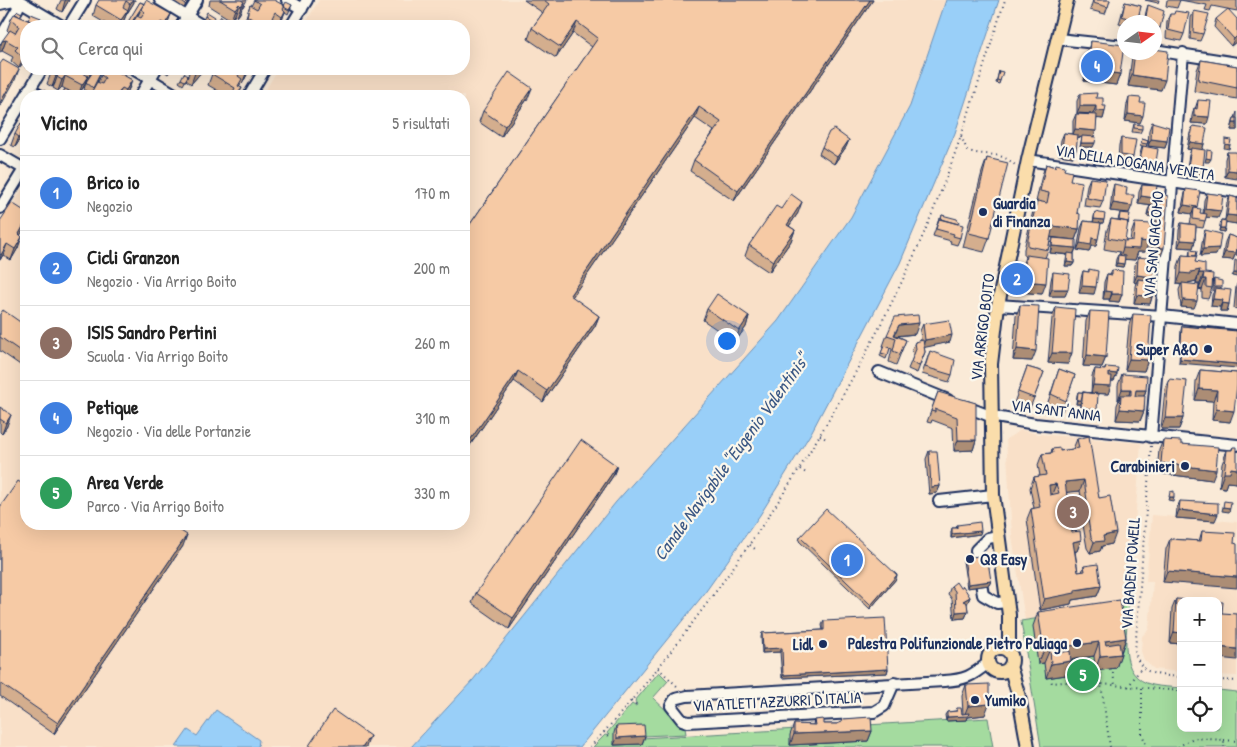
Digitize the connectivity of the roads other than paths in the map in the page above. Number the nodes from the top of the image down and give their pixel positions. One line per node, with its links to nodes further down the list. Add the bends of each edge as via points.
1 (85, 0): 11 (street)
2 (160, 0): 9 (street)
3 (197, 0): 9 (street)
4 (287, 0): 8 (street)
5 (1068, 0): 16 (main road, VIA ARRIGO BOITO)
6 (0, 4): 7 (street)
7 (18, 4): 10 (street); 15 (street)
8 (305, 4): 14 (street)
9 (187, 17): 12 (street); 13 (street)
10 (50, 20)
11 (72, 20)
12 (185, 20)
13 (192, 20)
14 (295, 20)
15 (0, 38)
16 (1058, 38): 17 (street); 33 (main road, VIA ARRIGO BOITO)
17 (1117, 45)
18 (1162, 51): 19 (street)
19 (1183, 53): 20 (street); 36 (street, VIA SAN GIACOMO)
20 (1237, 63)
21 (38, 75): 26 (street)
22 (143, 75): 25 (street)
23 (152, 75): 25 (street)
24 (261, 75): 29 (street)
25 (150, 79): 27 (street); 28 (street)
26 (29, 89)
27 (144, 90)
28 (168, 90)
29 (253, 90)
30 (20, 105): 31 (street)
31 (0, 139)
32 (0, 154): 34 (street)
33 (1027, 164): 36 (street, VIA DELLA DOGANA VENETA); 39 (main road, VIA ARRIGO BOITO)
34 (20, 167)
35 (20, 178): 38 (street)
36 (1173, 182): 37 (street, VIA DELLA DOGANA VENETA); 40 (street, VIA SAN GIACOMO)
37 (1237, 192)
38 (0, 208)
39 (998, 305): 40 (street); 43 (main road, VIA ARRIGO BOITO, via 991,364)
40 (1162, 316): 41 (street); 44 (street, VIA SAN GIACOMO)
41 (1237, 324)
42 (879, 372): 43 (street, VIA SANT'ANNA)
43 (990, 416): 44 (street, VIA SANT'ANNA); 46 (main road, VIA ARRIGO BOITO)
44 (1151, 437): 45 (street, VIA SANT'ANNA)
45 (1237, 445)
46 (992, 495): 47 (street); 48 (main road, VIA ARRIGO BOITO)
47 (939, 501)
48 (998, 536): 49 (main road, VIA ARRIGO BOITO); 49 (street, via 988,538 976,550 983,595 997,603)
49 (1008, 602): 50 (main road, VIA ARRIGO BOITO)
50 (1005, 650): 51 (main road, VIA ARRIGO BOITO, via 1012,658); 51 (main road, via 991,652)
51 (999, 667): 52 (street, VIA ATLETI AZZURRI D'ITALIA, via 961,680); 53 (main road, via 1014,682)
52 (894, 684): 52 (street, VIA ATLETI AZZURRI D'ITALIA, via 687,696 675,699 671,706 682,720 688,722 874,712 884,706)
53 (1028, 747)

